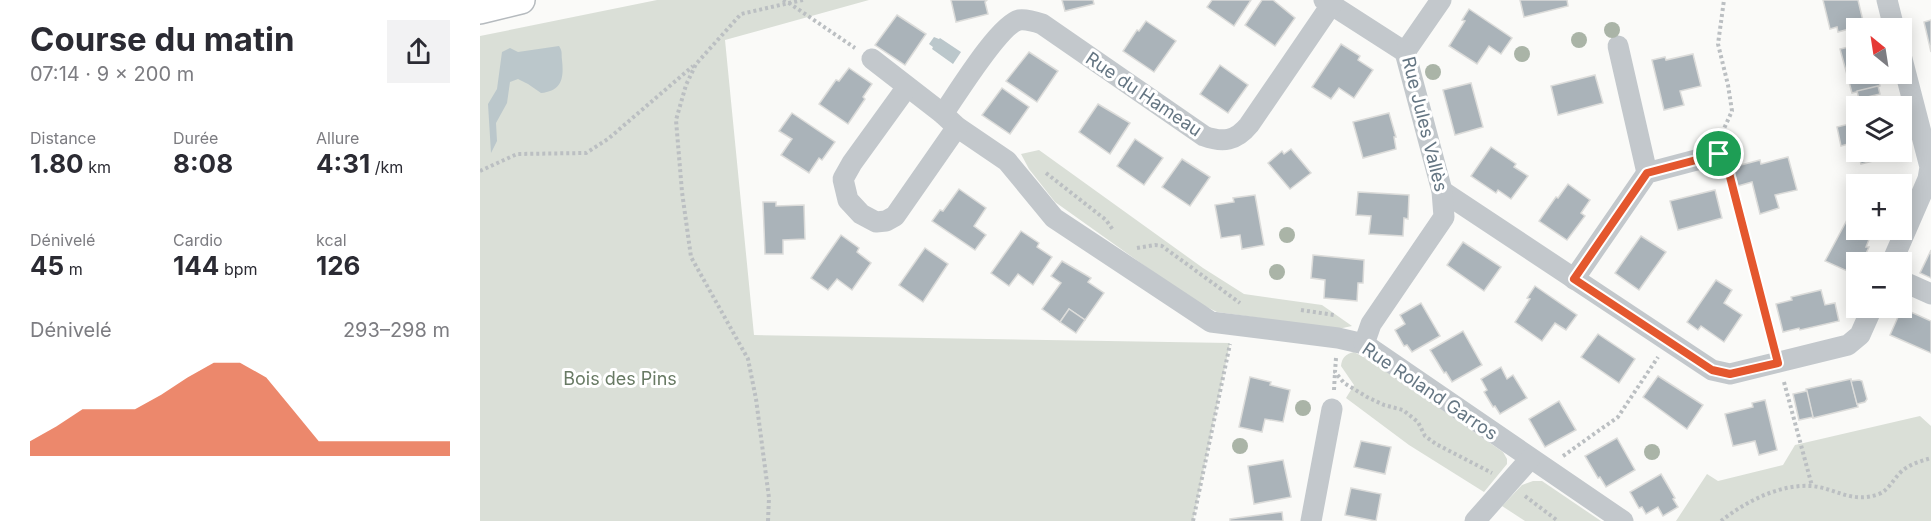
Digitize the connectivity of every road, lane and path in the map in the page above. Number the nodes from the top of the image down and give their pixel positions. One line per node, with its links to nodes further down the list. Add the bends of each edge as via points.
1 (521, 0): 9 (main road)
2 (783, 0): 7 (path)
3 (802, 0): 7 (path)
4 (1441, 0): 12 (street, Rue Jules Vallès)
5 (1724, 0): 19 (path, via 1718,44 1732,111 1718,141)
6 (1887, 0): 10 (street)
7 (789, 3): 13 (path); 14 (path, via 741,14)
8 (1328, 3): 12 (street, Rue du Hameau); 17 (street, Rue du Hameau, via 1249,125 1232,139 1204,136 1042,24 1020,20 1001,31)
9 (480, 10)
10 (1892, 18)
11 (1618, 46): 21 (street)
12 (1405, 52): 22 (street, Rue Jules Vallès)
13 (872, 59): 16 (street, Rue Roland Garros)
14 (696, 64): 20 (path, via 586,153 517,154); 36 (path, via 676,120 691,257 748,359 769,498)
15 (1909, 84): 18 (street)
16 (907, 87): 17 (street, Rue Roland Garros); 17 (street, Rue du Hameau, via 843,179 848,200 861,214 876,222 896,216)
17 (950, 120): 28 (street, Rue Roland Garros, via 1007,161 1054,218 1211,322)
18 (1927, 149): 23 (street, via 1928,179)
19 (1719, 154): 21 (street); 31 (path, via 1728,169)
20 (480, 171)
21 (1647, 173): 24 (street)
22 (1442, 191): 24 (street); 30 (street, Rue Jules Vallès, via 1444,218 1371,324)
23 (1896, 252)
24 (1574, 279): 29 (street)
25 (1912, 285): 26 (street)
26 (1931, 294)
27 (1867, 318): 31 (street, via 1860,334 1848,345)
28 (1233, 325): 30 (street, Rue Roland Garros); 37 (path)
29 (1668, 341): 31 (street, via 1712,370 1730,374); 34 (path, via 1618,417)
30 (1364, 344): 34 (street, Rue Roland Garros)
31 (1778, 363): 35 (path)
32 (1332, 409): 38 (street)
33 (1931, 458): 35 (path, via 1912,464 1878,494 1857,498)
34 (1538, 464): 39 (street); 40 (street, Rue Roland Garros)
35 (1812, 486): 41 (path, via 1770,494)
36 (768, 521)
37 (1193, 521)
38 (1311, 521)
39 (1475, 521)
40 (1623, 521)
41 (1721, 521)

